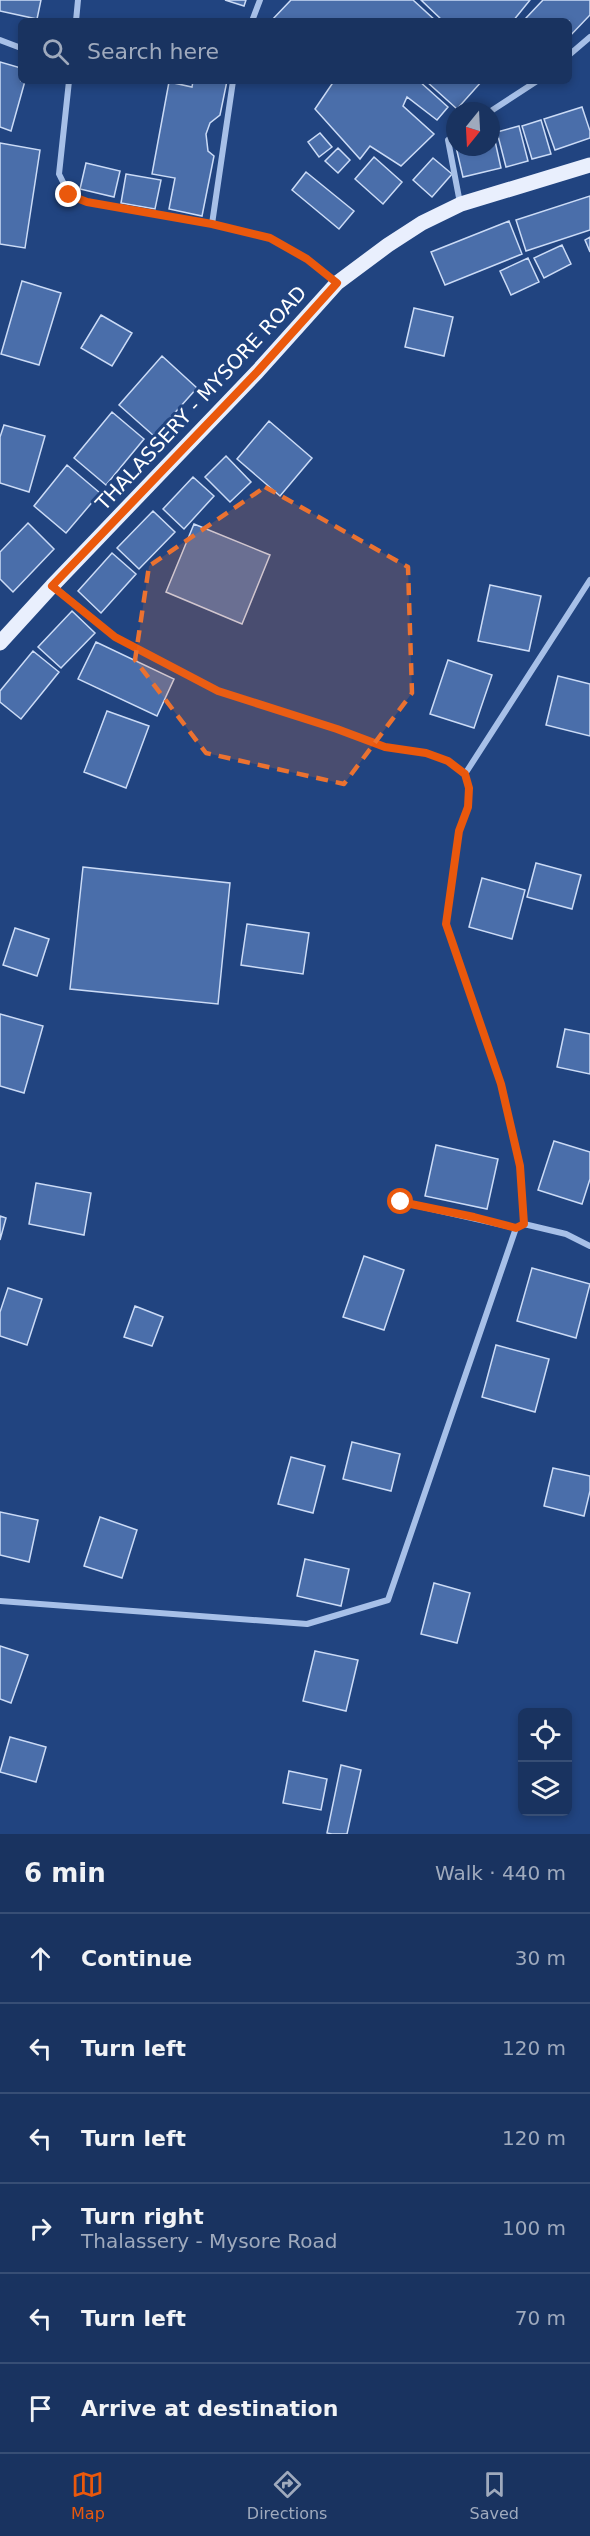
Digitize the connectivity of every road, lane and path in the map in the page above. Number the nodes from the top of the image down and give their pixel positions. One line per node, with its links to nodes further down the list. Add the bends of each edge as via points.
1 (78, 0): 3 (street)
2 (260, 0): 4 (street)
3 (76, 18)
4 (253, 18)
5 (590, 37): 8 (street)
6 (0, 40): 7 (street)
7 (18, 47)
8 (572, 52)
9 (69, 84): 16 (street, via 59,174 69,195 87,202)
10 (233, 84): 16 (street)
11 (532, 84): 12 (street)
12 (500, 105)
13 (451, 156): 15 (street)
14 (590, 165): 15 (main road, THALASSERY - MYSORE ROAD)
15 (460, 204): 17 (main road, THALASSERY - MYSORE ROAD, via 388,244)
16 (212, 224): 17 (street, via 270,238 307,259)
17 (337, 283): 19 (main road, THALASSERY - MYSORE ROAD)
18 (590, 580): 21 (street)
19 (52, 586): 20 (main road, THALASSERY - MYSORE ROAD); 21 (street, via 115,637 218,691 385,747 426,753 448,761)
20 (0, 643)
21 (465, 774): 23 (street, via 468,807 459,831 446,924 501,1084 520,1166)
22 (401, 1202): 24 (street)
23 (524, 1224): 24 (street); 25 (street, via 566,1234)
24 (516, 1228): 26 (street, via 388,1600 307,1624)
25 (590, 1246)
26 (0, 1601)

